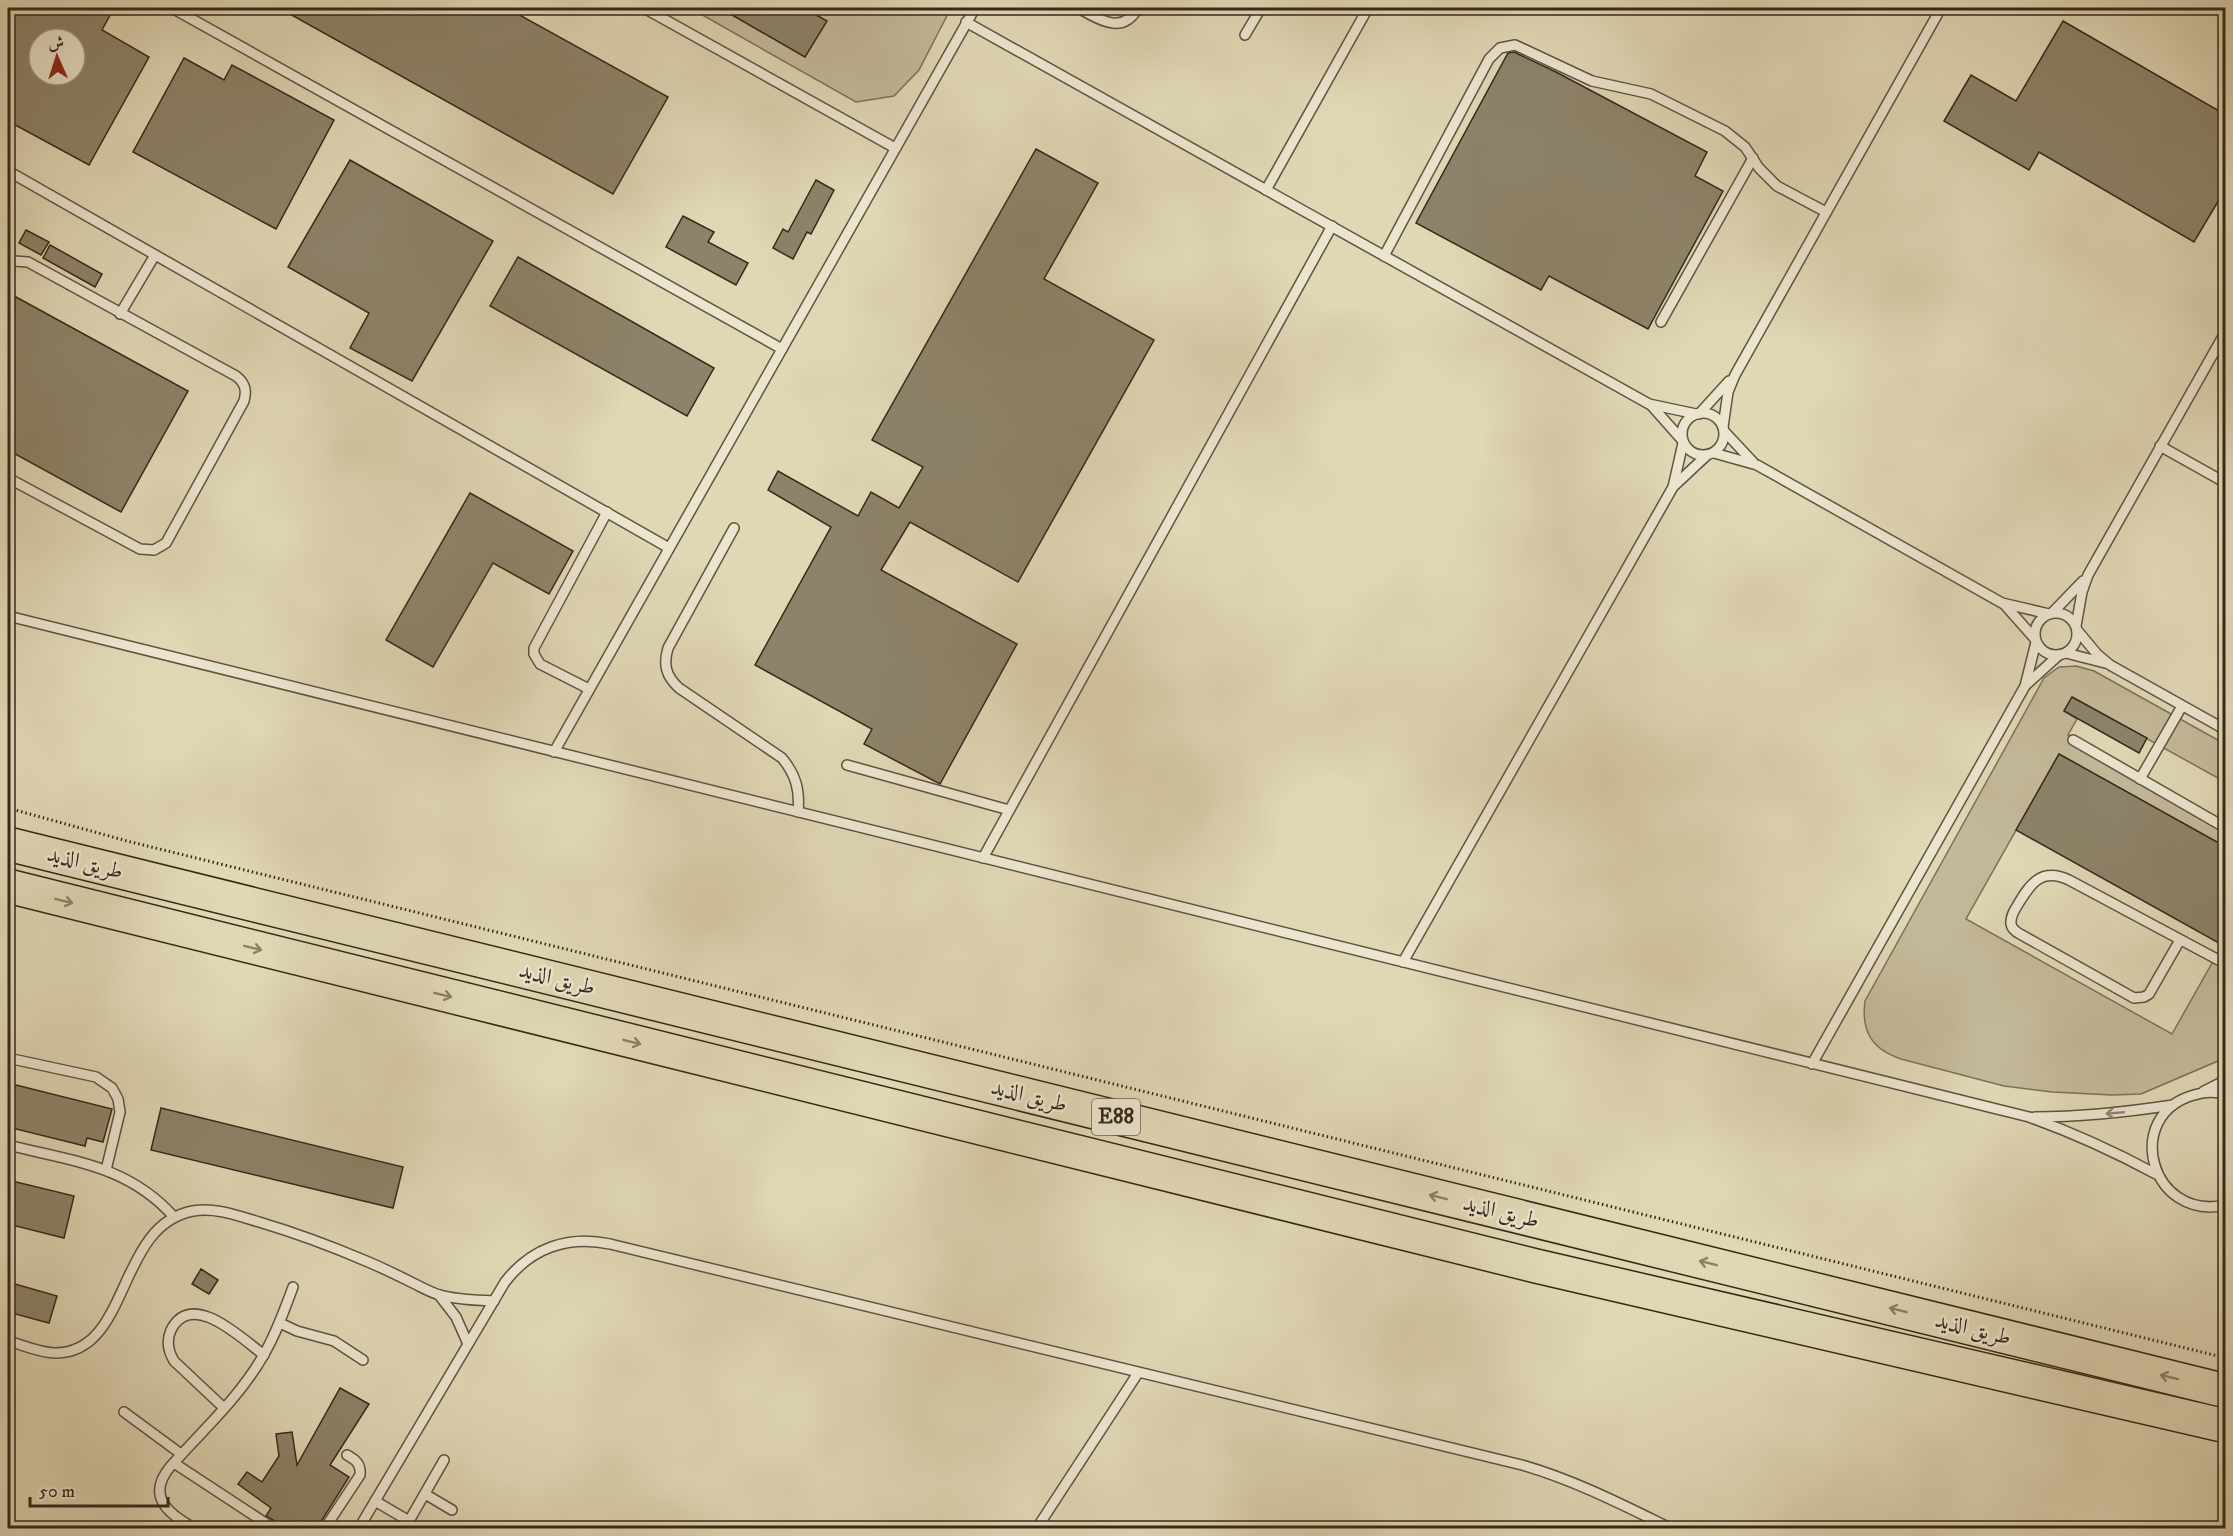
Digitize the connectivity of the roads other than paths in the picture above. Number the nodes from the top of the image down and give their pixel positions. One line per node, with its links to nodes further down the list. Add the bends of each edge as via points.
1 (172, 8): 23 (lane)
2 (644, 8): 11 (lane)
3 (975, 8): 9 (lane)
4 (1078, 8): 5 (lane, via 1110,24 1128,20)
5 (1138, 8)
6 (1261, 8): 10 (lane)
7 (1368, 8): 14 (lane)
8 (1941, 8): 15 (lane)
9 (966, 22): 11 (lane); 14 (lane)
10 (1245, 35)
11 (895, 148): 23 (lane)
12 (1753, 158): 15 (lane, via 1776,186); 18 (lane, via 1725,131 1651,94 1602,85 1523,48 1507,45 1489,59); 21 (lane)
13 (8, 171): 17 (lane)
14 (1266, 190): 16 (lane)
15 (1826, 212): 24 (lane)
16 (1332, 226): 18 (lane); 54 (lane)
17 (155, 255): 20 (lane); 35 (lane)
18 (1384, 256): 25 (lane)
19 (8, 264): 20 (lane, via 28,262)
20 (120, 314): 32 (lane, via 237,376 245,387 244,401 166,543 154,550 140,549)
21 (1661, 321)
22 (2226, 330): 29 (lane)
23 (782, 349): 37 (lane)
24 (1735, 375): 26 (lane); 27 (lane, via 1728,392)
25 (1649, 404): 26 (lane); 28 (lane)
26 (1697, 414): 27 (lane, via 1713,416); 28 (lane, via 1683,428)
27 (1723, 429): 30 (lane, via 1722,443); 31 (lane)
28 (1683, 442): 30 (lane, via 1693,453); 34 (lane)
29 (2160, 446): 33 (lane); 38 (lane)
30 (1710, 454): 31 (lane); 34 (lane)
31 (1757, 465): 39 (lane)
32 (8, 478)
33 (2226, 483)
34 (1673, 487): 61 (lane)
35 (607, 512): 37 (lane); 47 (lane, via 534,648 540,664)
36 (734, 528): 55 (lane, via 668,648 666,670 679,688 782,758 798,783)
37 (669, 548): 47 (lane)
38 (2088, 575): 40 (lane); 42 (lane)
39 (2002, 603): 40 (lane); 43 (lane)
40 (2050, 613): 42 (lane, via 2066,615); 43 (lane, via 2038,621)
41 (8, 616): 51 (lane)
42 (2076, 628): 44 (lane, via 2075,643); 45 (lane)
43 (2036, 641): 44 (lane, via 2045,653); 46 (lane)
44 (2062, 654): 45 (lane); 46 (lane)
45 (2110, 665): 48 (lane)
46 (2025, 686): 64 (lane)
47 (590, 689): 51 (lane)
48 (2182, 706): 49 (lane); 53 (lane)
49 (2226, 730)
50 (2073, 740): 53 (lane)
51 (554, 752): 55 (lane)
52 (847, 765): 54 (lane)
53 (2140, 779): 56 (lane)
54 (1009, 810): 58 (lane)
55 (798, 812): 58 (lane)
56 (2226, 828)
57 (8, 844): 84 (highway, طريق الذيد / E88, one-way to 57)
58 (982, 858): 61 (lane)
59 (8, 886): 87 (highway, طريق الذيد / E88, one-way to 87, via 1536,1266)
60 (2180, 940): 60 (lane, via 2149,994 2139,999 2020,934 2013,928 2011,918 2032,882 2050,875 2060,876); 62 (lane)
61 (1403, 962): 64 (lane)
62 (2226, 964)
63 (8, 1058): 71 (lane, via 96,1077 112,1088 120,1112)
64 (1812, 1064): 69 (lane)
65 (2226, 1080): 66 (lane)
66 (2200, 1093): 67 (lane); 68 (lane)
67 (2226, 1095)
68 (2173, 1105): 69 (lane, one-way to 69, via 2097,1115); 72 (lane, via 2160,1119 2153,1136 2151,1156)
69 (2029, 1117): 72 (lane, via 2073,1133)
70 (8, 1145): 71 (lane)
71 (105, 1170): 74 (lane, via 150,1193)
72 (2157, 1174): 73 (lane, via 2166,1189 2180,1200 2196,1206)
73 (2226, 1205)
74 (174, 1217): 76 (lane, via 206,1210 238,1216 326,1245); 79 (lane, via 146,1242 102,1328 87,1343 57,1353)
75 (293, 1287): 78 (lane)
76 (439, 1295): 77 (lane); 80 (lane, via 456,1317)
77 (494, 1300): 80 (lane); 83 (lane, via 513,1272 545,1248 571,1241 597,1241)
78 (280, 1323): 81 (lane); 82 (lane, via 334,1341)
79 (8, 1341)
80 (468, 1344): 93 (lane)
81 (264, 1355): 85 (lane); 85 (lane, via 210,1317 187,1315 175,1325 168,1339 174,1361)
82 (363, 1360)
83 (1138, 1373): 100 (lane); 101 (lane, via 1546,1472)
84 (2226, 1391)
85 (224, 1408): 88 (lane)
86 (123, 1412): 88 (lane)
87 (2226, 1426)
88 (182, 1454): 91 (lane)
89 (347, 1455): 98 (lane, via 359,1465 360,1475)
90 (444, 1460): 92 (lane)
91 (174, 1463): 96 (lane, via 162,1479 162,1500 169,1513); 97 (lane)
92 (425, 1494): 94 (lane); 95 (lane)
93 (375, 1501): 95 (lane); 99 (lane)
94 (452, 1510)
95 (407, 1525)
96 (194, 1528)
97 (273, 1528)
98 (325, 1528)
99 (359, 1528)
100 (1037, 1528)
101 (1670, 1528)

